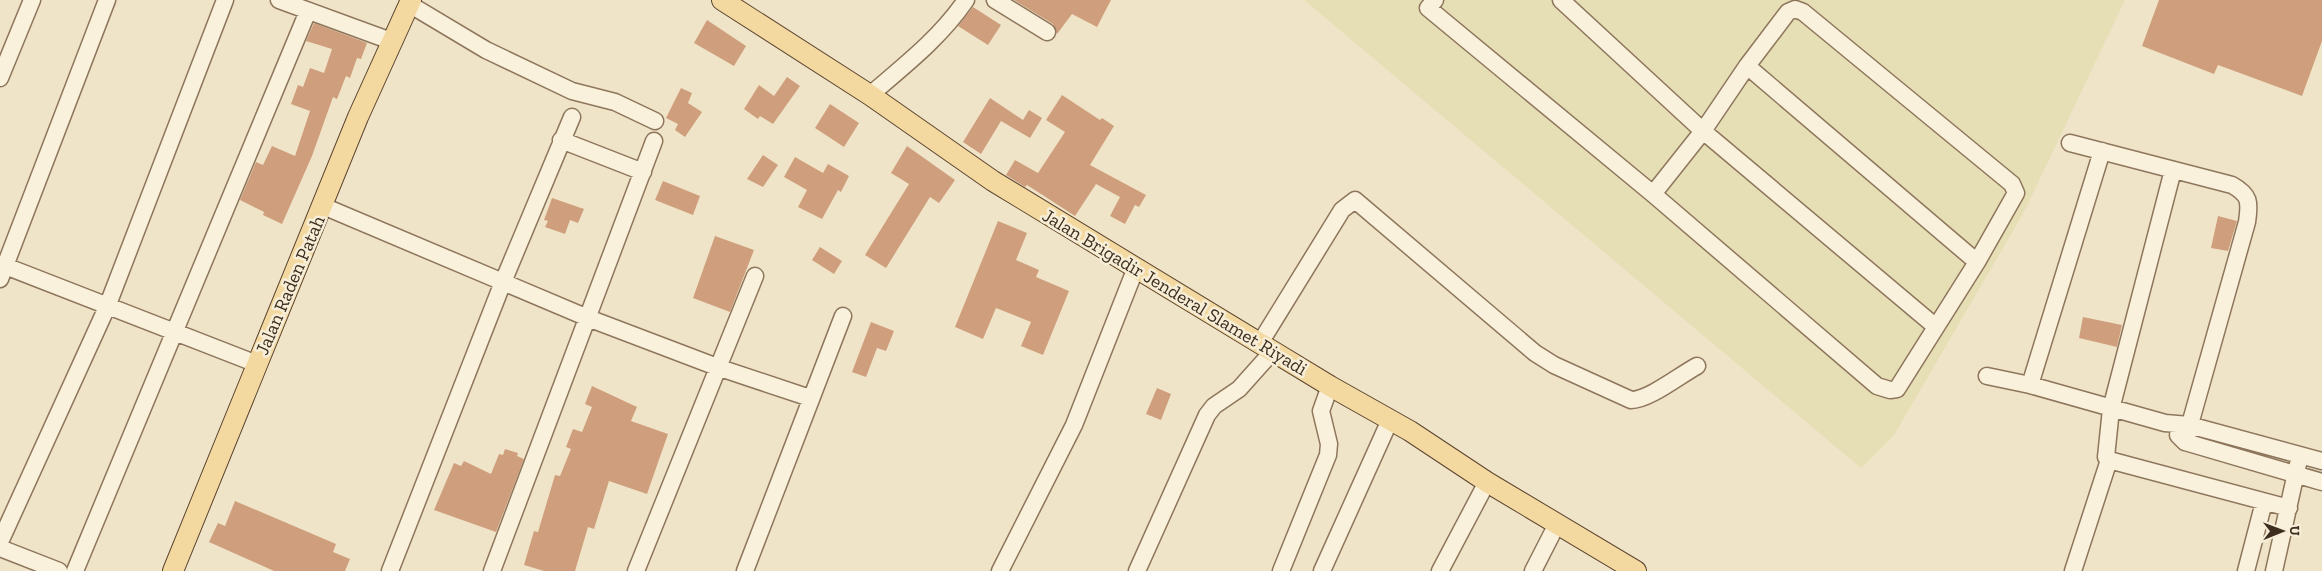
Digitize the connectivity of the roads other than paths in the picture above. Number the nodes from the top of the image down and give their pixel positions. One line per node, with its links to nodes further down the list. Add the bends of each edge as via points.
1 (32, 0): 15 (street)
2 (107, 0): 29 (street)
3 (224, 0): 33 (street)
4 (279, 0): 11 (street)
5 (722, 0): 16 (main road, Jalan Brigadir Jenderal Slamet Riyadi)
6 (966, 0): 16 (street, via 922,51)
7 (995, 0): 12 (street)
8 (1561, 0): 19 (street)
9 (410, 2): 13 (main road, Jalan Raden Patah); 18 (street, via 494,54 572,91 615,102)
10 (1427, 3): 26 (street)
11 (308, 11): 13 (street); 37 (street)
12 (1047, 32)
13 (391, 41): 27 (main road, Jalan Raden Patah)
14 (1747, 66): 19 (street); 28 (street); 28 (street, via 1788,12 1795,9 1803,12 2012,184 2016,189 2014,199)
15 (0, 78)
16 (870, 95): 30 (main road, Jalan Brigadir Jenderal Slamet Riyadi, via 993,181)
17 (572, 117): 20 (street)
18 (655, 121)
19 (1703, 131): 26 (street); 36 (street)
20 (561, 140): 25 (street); 32 (street)
21 (654, 142): 25 (street)
22 (2070, 143): 23 (street)
23 (2102, 152): 24 (street); 43 (street)
24 (2173, 170): 46 (street); 49 (street, via 2232,185 2244,192 2250,206)
25 (643, 172): 35 (street)
26 (1653, 194): 36 (street, via 1877,386 1897,389)
27 (323, 206): 32 (street); 39 (main road, Jalan Raden Patah)
28 (1977, 262): 36 (street)
29 (2, 270): 33 (street)
30 (1135, 270): 38 (main road, Jalan Brigadir Jenderal Slamet Riyadi); 69 (street, via 1074,425)
31 (755, 276): 41 (street)
32 (503, 282): 35 (street); 65 (street)
33 (107, 307): 37 (street); 60 (street)
34 (843, 316): 45 (street)
35 (588, 318): 41 (street); 66 (street)
36 (1936, 327)
37 (175, 333): 39 (street); 63 (street)
38 (1267, 347): 40 (street, via 1342,210 1354,200 1535,353 1554,365 1631,400); 44 (main road, Jalan Brigadir Jenderal Slamet Riyadi); 70 (street, via 1239,389 1214,406 1207,415)
39 (257, 364): 64 (main road, Jalan Raden Patah)
40 (1697, 366)
41 (717, 367): 45 (street); 67 (street)
42 (1987, 376): 43 (street)
43 (2030, 385): 46 (street)
44 (1330, 386): 47 (main road, Jalan Brigadir Jenderal Slamet Riyadi); 71 (street, via 1321,411 1328,456)
45 (810, 398): 68 (street)
46 (2111, 409): 48 (street); 52 (street, via 2105,452)
47 (1390, 420): 55 (main road, Jalan Brigadir Jenderal Slamet Riyadi); 72 (street)
48 (2165, 423): 49 (street); 50 (street)
49 (2189, 425): 50 (street); 51 (street)
50 (2185, 442): 54 (street)
51 (2300, 454): 53 (street); 54 (street)
52 (2109, 460): 57 (street); 76 (street)
53 (2322, 461)
54 (2296, 475): 56 (street); 58 (street)
55 (1487, 482): 59 (main road, Jalan Brigadir Jenderal Slamet Riyadi); 73 (street)
56 (2322, 482)
57 (2264, 502): 58 (street); 77 (street)
58 (2289, 508): 78 (street)
59 (1557, 524): 74 (street); 75 (main road, Jalan Brigadir Jenderal Slamet Riyadi)
60 (0, 542)
61 (0, 548): 62 (street)
62 (59, 571)
63 (75, 571)
64 (173, 571)
65 (390, 571)
66 (492, 571)
67 (636, 571)
68 (745, 571)
69 (1000, 571)
70 (1137, 571)
71 (1281, 571)
72 (1322, 571)
73 (1440, 571)
74 (1533, 571)
75 (1636, 571)
76 (2073, 571)
77 (2246, 571)
78 (2274, 571)

